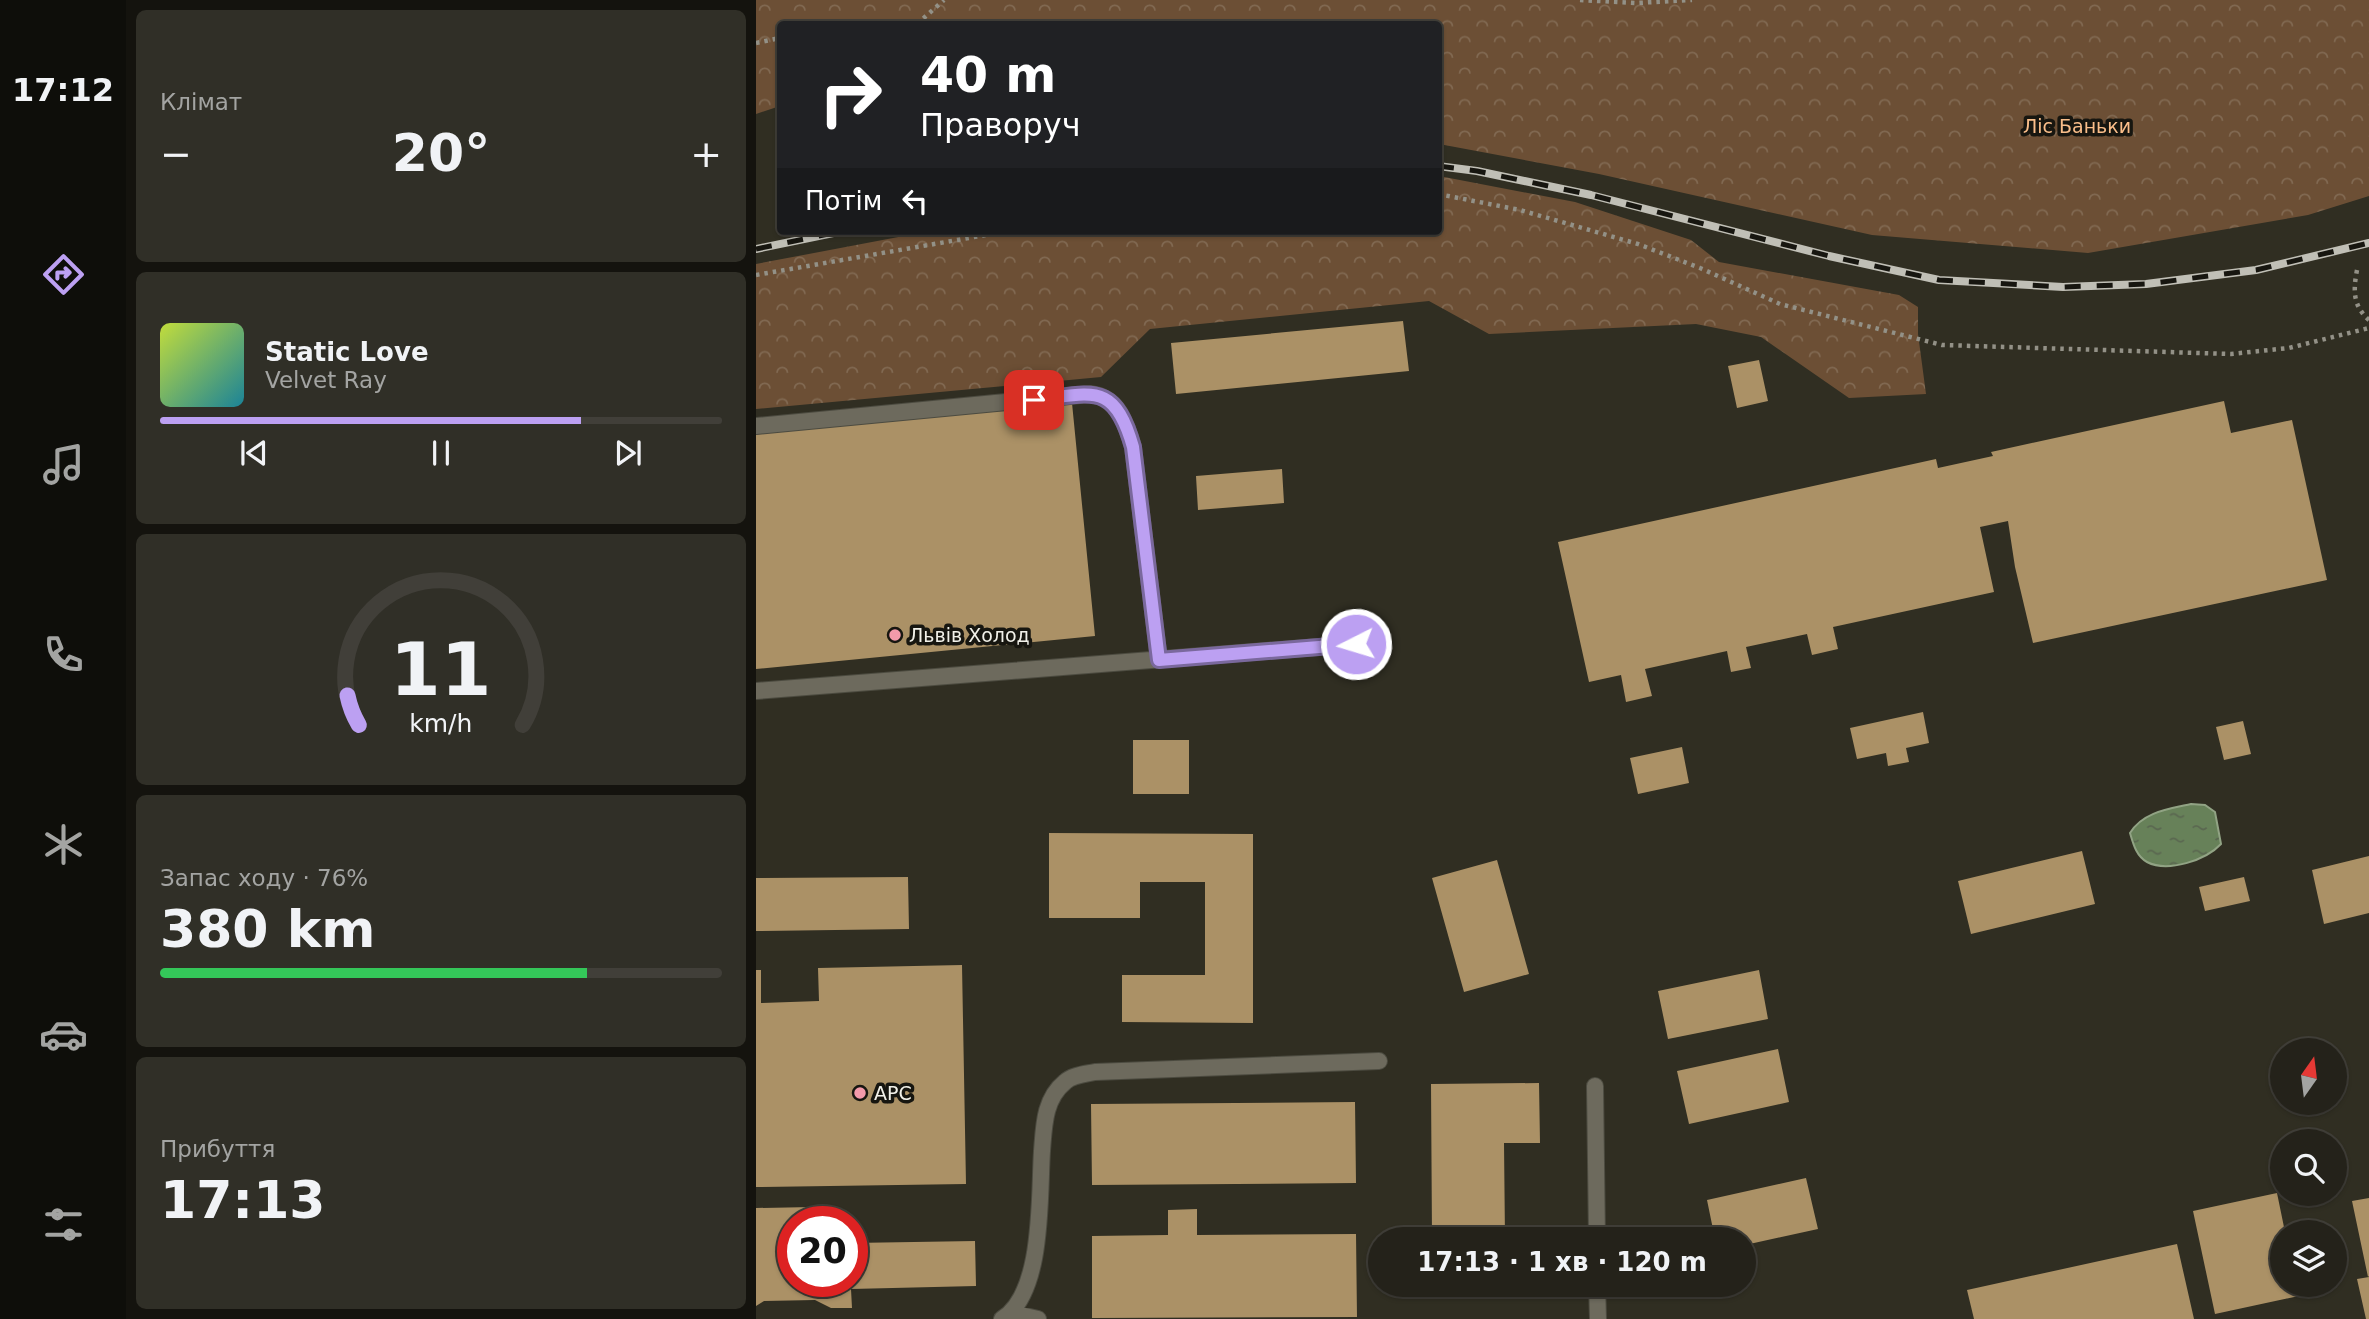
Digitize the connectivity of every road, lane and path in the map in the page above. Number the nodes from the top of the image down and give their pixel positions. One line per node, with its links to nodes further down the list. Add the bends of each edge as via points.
1 (944, 0): 4 (path)
2 (1580, 0): 3 (path)
3 (1692, 0)
4 (920, 21)
5 (777, 39): 6 (path)
6 (756, 43)
7 (1442, 195): 12 (path, via 1520,210 1638,244 1780,304 1942,345 2231,354 2290,348)
8 (986, 235): 10 (path)
9 (2357, 270): 11 (path, via 2353,289 2357,308)
10 (756, 275)
11 (2369, 320)
12 (2369, 328)
13 (756, 426): 15 (lane, via 1103,396 1119,412 1133,447)
14 (1356, 644): 15 (lane)
15 (1159, 660): 16 (lane)
16 (756, 691)
17 (1379, 1060): 21 (lane, via 1096,1072 1067,1079 1051,1097 1044,1120 1034,1262 1025,1294)
18 (1595, 1086): 19 (lane)
19 (1597, 1227)
20 (1597, 1297): 23 (lane)
21 (1007, 1316): 22 (lane)
22 (1038, 1319)
23 (1598, 1319)

